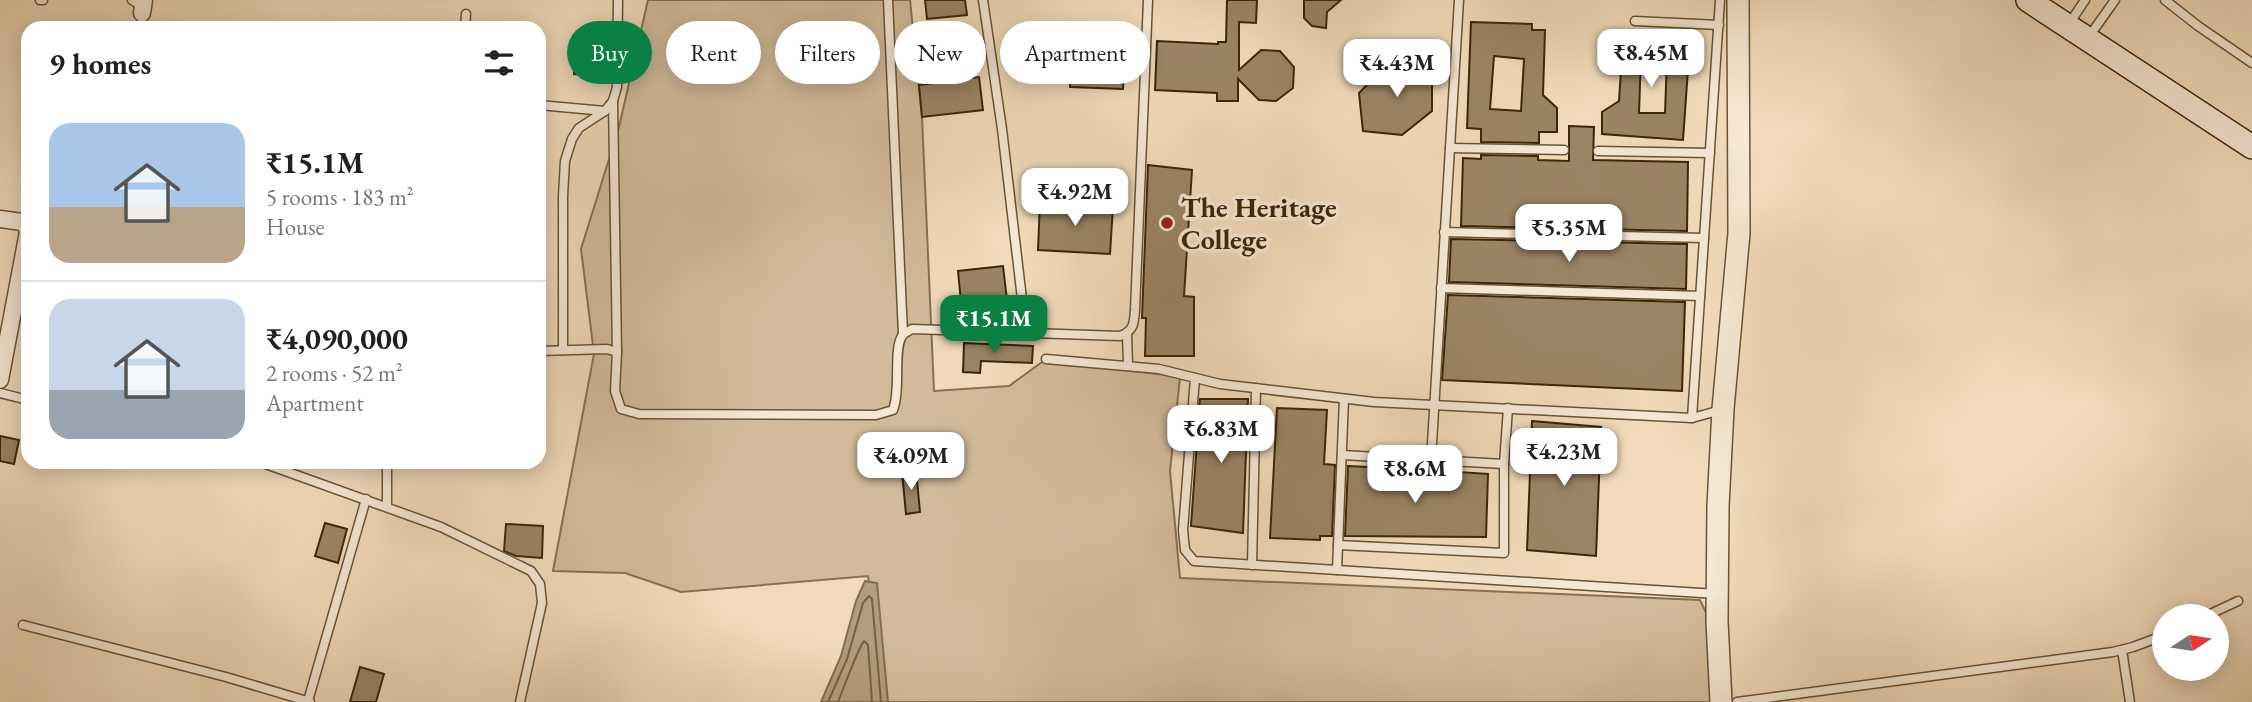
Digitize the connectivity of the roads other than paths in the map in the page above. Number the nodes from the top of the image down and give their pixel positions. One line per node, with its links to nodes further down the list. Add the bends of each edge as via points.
1 (132, 0): 13 (lane, via 142,6)
2 (618, 0): 21 (lane)
3 (888, 0): 36 (lane)
4 (983, 0): 34 (lane)
5 (1148, 0): 35 (lane, via 1135,310 1133,327)
6 (1459, 0): 25 (lane)
7 (1720, 0): 18 (lane)
8 (1738, 0): 50 (street, via 1739,233)
9 (2028, 0): 16 (main road)
10 (2085, 0): 16 (lane)
11 (2115, 0): 19 (lane)
12 (2171, 2): 20 (lane, via 2197,26)
13 (143, 14)
14 (466, 14): 17 (lane)
15 (1635, 20): 18 (lane)
16 (2071, 20): 19 (main road)
17 (466, 21)
18 (1719, 25): 28 (lane)
19 (2091, 34): 24 (main road)
20 (2252, 63)
21 (613, 101): 23 (lane); 39 (lane)
22 (546, 105): 23 (lane)
23 (605, 111): 37 (lane, via 579,128 565,161)
24 (2252, 147)
25 (1450, 148): 26 (lane); 29 (lane)
26 (1564, 150)
27 (1598, 151): 28 (lane)
28 (1710, 153): 30 (lane)
29 (1444, 232): 30 (lane); 32 (lane)
30 (1704, 238): 33 (lane)
31 (21, 265): 43 (street)
32 (1441, 288): 33 (lane); 48 (lane)
33 (1700, 296): 51 (lane)
34 (1026, 333): 35 (lane); 36 (lane, via 912,329)
35 (1127, 333): 41 (lane)
36 (903, 334): 39 (lane, via 897,398 893,410 876,415 639,414 621,409 615,391)
37 (564, 350): 38 (lane); 39 (lane)
38 (546, 351)
39 (617, 352)
40 (1046, 359): 41 (lane)
41 (1128, 365): 42 (lane)
42 (1195, 378): 44 (lane); 60 (lane, via 1185,550 1194,561)
43 (0, 380)
44 (1256, 388): 47 (lane); 60 (lane)
45 (0, 393): 46 (lane)
46 (21, 398)
47 (1344, 398): 48 (lane); 52 (lane)
48 (1433, 405): 49 (lane); 53 (lane)
49 (1508, 408): 51 (lane); 54 (lane)
50 (1723, 409): 51 (lane); 62 (street)
51 (1692, 418)
52 (1342, 455): 53 (lane); 59 (lane)
53 (1431, 460): 54 (lane)
54 (1504, 464): 59 (lane, via 1504,553)
55 (280, 469): 57 (lane)
56 (387, 469): 58 (lane)
57 (366, 499): 58 (lane); 68 (lane)
58 (387, 506): 69 (lane, via 531,571 540,584 542,603)
59 (1338, 545): 61 (lane)
60 (1252, 565): 61 (lane)
61 (1337, 570): 62 (lane)
62 (1717, 594): 70 (street)
63 (2238, 601): 64 (lane)
64 (2230, 605)
65 (23, 625): 68 (lane)
66 (2152, 640): 67 (lane)
67 (2122, 650): 71 (lane); 72 (lane)
68 (309, 702)
69 (520, 702)
70 (1721, 702)
71 (1737, 702)
72 (2130, 702)

